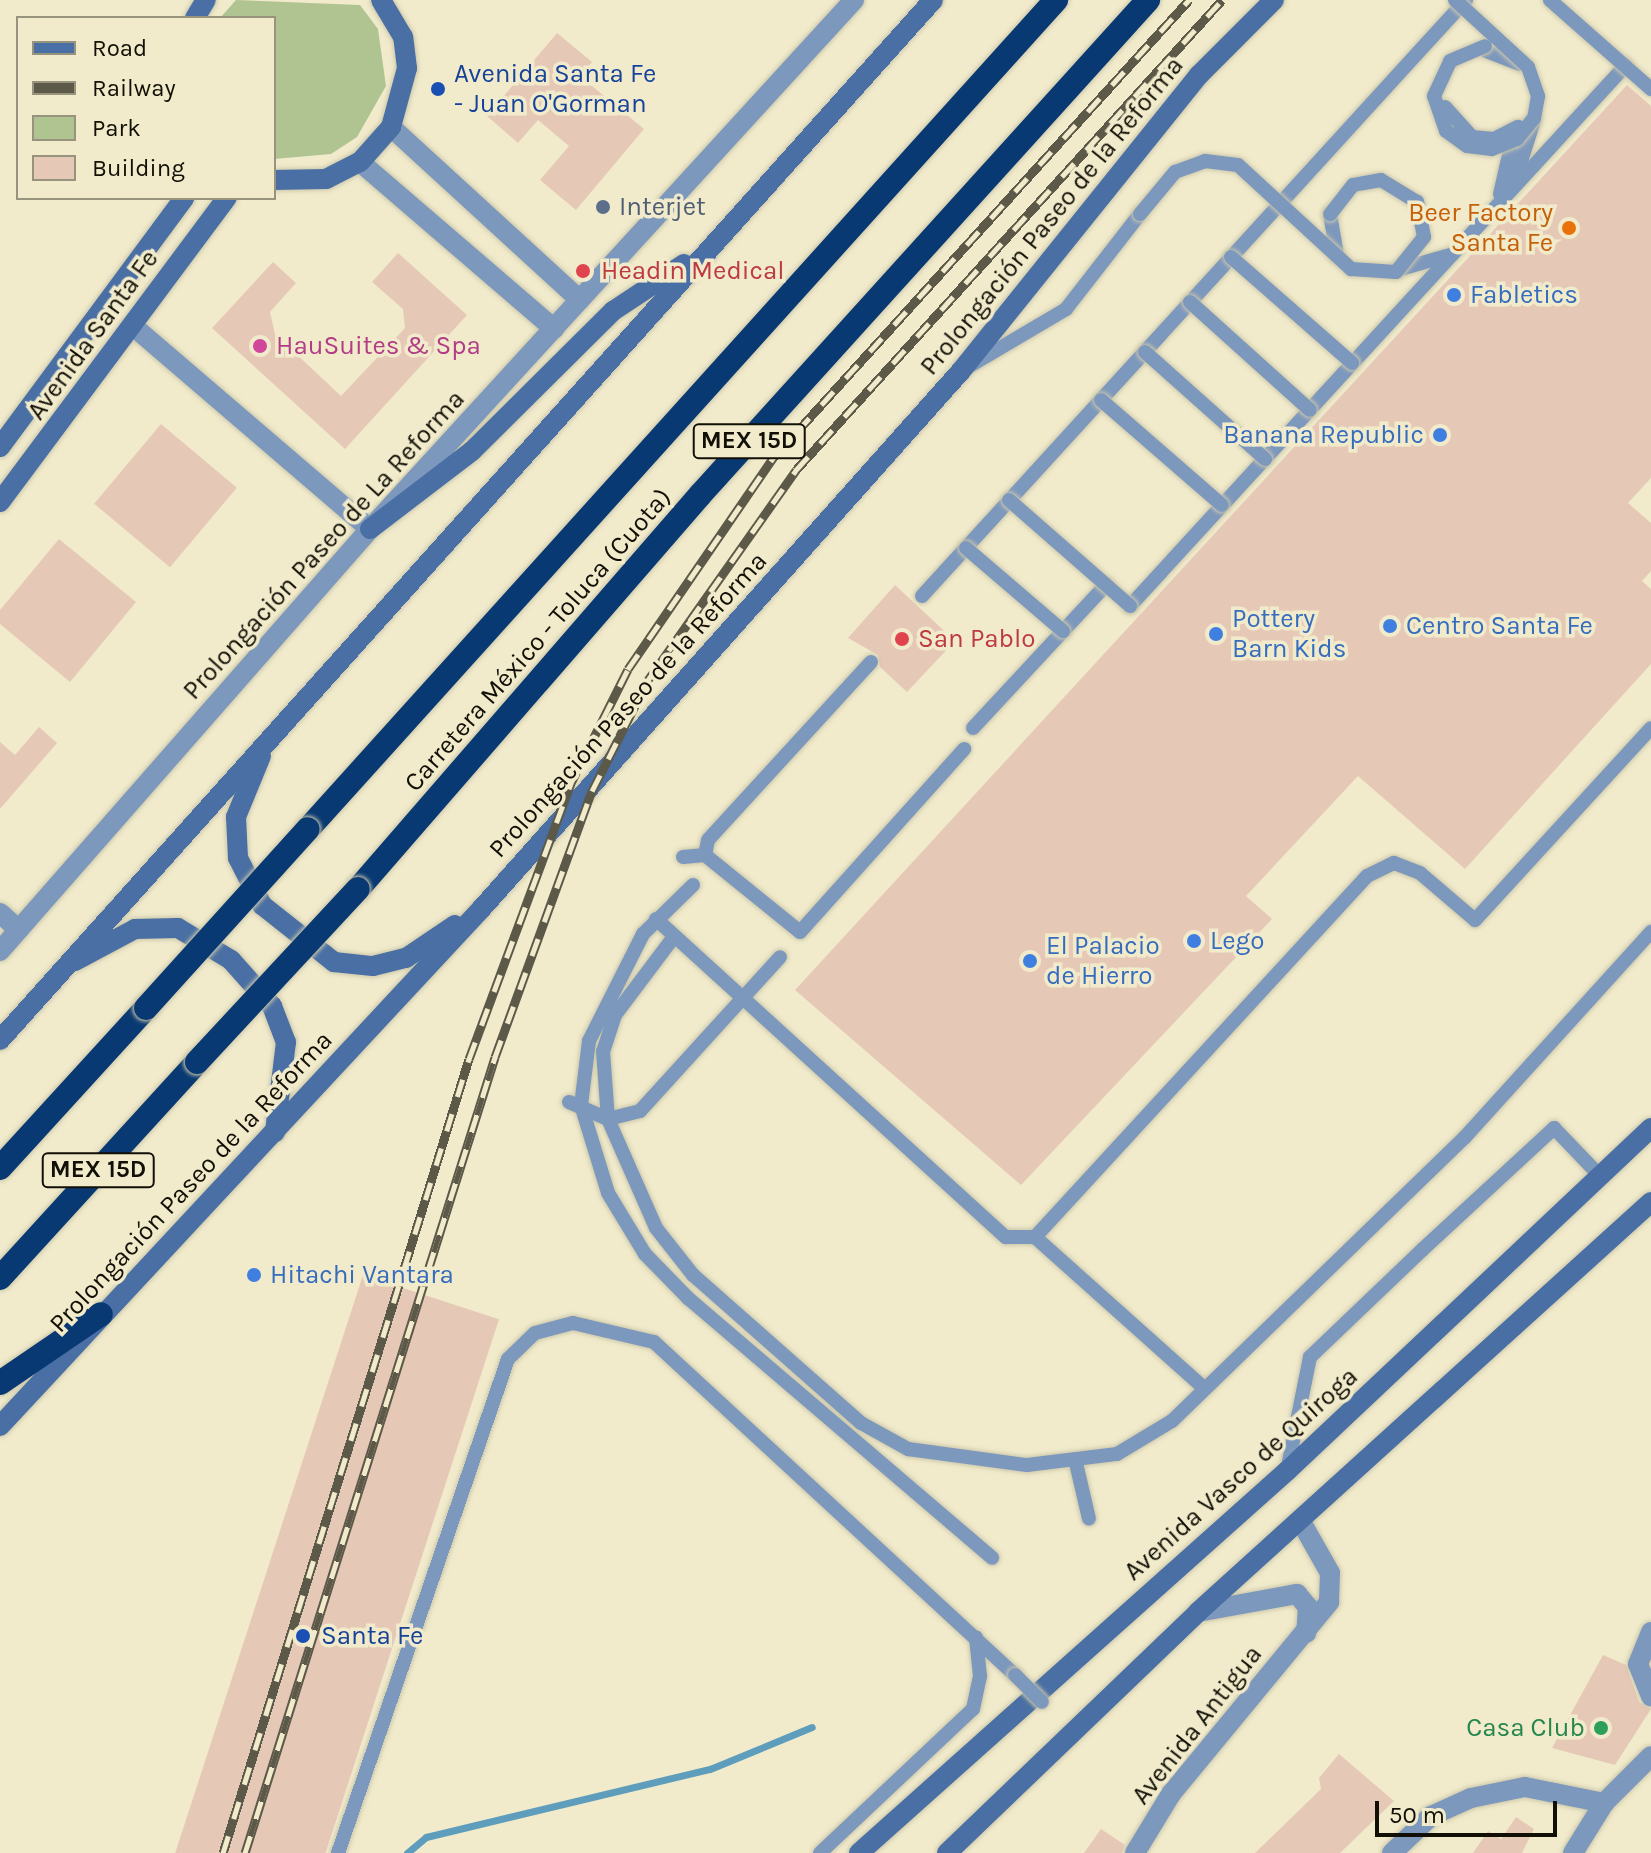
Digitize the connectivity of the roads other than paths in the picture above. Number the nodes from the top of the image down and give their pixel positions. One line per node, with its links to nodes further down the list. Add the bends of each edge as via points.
1 (854, 0): 23 (street, Prolongación Paseo de La Reforma)
2 (933, 0): 20 (main road)
3 (1056, 0): 65 (highway, Carretera México - Toluca (Cuota) / MEX 15D, bridge)
4 (1148, 0): 69 (highway, Carretera México - Toluca (Cuota) / MEX 15D, bridge, via 700,495 358,889)
5 (1274, 0): 29 (main road, Prolongación Paseo de la Reforma, via 1199,75)
6 (1449, 0): 11 (lane, bridge, via 1529,79 1529,109 1519,125 1483,139 1456,127 1443,99 1450,71)
7 (1455, 0): 11 (lane, bridge, via 1528,67 1538,96 1534,118 1517,139 1492,149 1467,146 1446,131 1434,96 1450,61)
8 (1466, 0): 22 (lane)
9 (1550, 0): 12 (lane, bridge)
10 (389, 3): 14 (main road, via 407,68)
11 (1486, 49): 17 (lane, via 1520,54 1539,80 1541,106)
12 (1625, 66): 13 (lane, bridge); 17 (lane)
13 (1651, 89)
14 (391, 127): 15 (main road); 23 (street)
15 (360, 162): 16 (main road, via 326,179); 26 (street)
16 (276, 180)
17 (1507, 191): 21 (lane)
18 (183, 200): 32 (main road, Avenida Santa Fe)
19 (226, 200): 25 (main road, Avenida Santa Fe)
20 (708, 249): 37 (main road, via 613,311 472,451); 45 (main road)
21 (1453, 254): 28 (lane); 29 (lane, bridge, via 1364,275 1332,249 1330,214 1353,185 1381,180 1417,202 1424,237 1396,272 1351,269 1238,165 1205,161 1175,172 1066,309)
22 (1231, 257): 24 (lane); 28 (lane, bridge)
23 (580, 300): 26 (street, Prolongación Paseo de La Reforma)
24 (1190, 302): 27 (lane); 31 (lane, bridge)
25 (133, 326): 35 (main road, Avenida Santa Fe); 37 (street)
26 (554, 329): 37 (street, Prolongación Paseo de La Reforma)
27 (1145, 352): 30 (lane); 33 (lane, bridge)
28 (1352, 363): 31 (lane)
29 (961, 371): 50 (main road, Prolongación Paseo de la Reforma)
30 (1101, 400): 34 (lane); 36 (lane, bridge)
31 (1310, 410): 33 (lane)
32 (0, 447)
33 (1265, 459): 36 (lane)
34 (1009, 500): 38 (lane); 39 (lane, bridge)
35 (0, 502)
36 (1222, 505): 39 (lane, bridge, via 1130,606)
37 (370, 529): 53 (street, Prolongación Paseo de La Reforma)
38 (966, 548): 40 (lane); 41 (lane, bridge)
39 (1106, 585): 41 (lane)
40 (922, 596)
41 (1063, 631): 43 (lane)
42 (871, 662): 47 (lane, via 708,840)
43 (973, 728)
44 (1651, 728): 68 (lane, via 1475,920 1420,873 1394,863 1367,876)
45 (267, 740): 50 (main road, via 236,817 238,858 262,905 334,962 406,958); 58 (main road)
46 (964, 749): 47 (lane, via 800,932)
47 (705, 855): 48 (lane)
48 (683, 857)
49 (693, 885): 52 (lane)
50 (482, 908): 64 (main road, Prolongación Paseo de la Reforma)
51 (0, 913): 53 (street)
52 (656, 919): 55 (lane); 61 (lane, via 618,974 589,1041)
53 (19, 930): 56 (street, Prolongación Paseo de La Reforma)
54 (1651, 932): 72 (lane, via 1465,1137)
55 (673, 938): 59 (lane); 62 (lane, via 615,1015 603,1051)
56 (0, 951)
57 (780, 957): 59 (lane)
58 (63, 967): 60 (main road); 64 (main road, via 135,929 178,928 231,960 272,1006 286,1042)
59 (742, 1000): 62 (lane, via 640,1111); 68 (lane, via 1006,1237)
60 (0, 1040)
61 (575, 1104): 62 (lane); 78 (lane, via 608,1193 650,1260 775,1379)
62 (608, 1119): 74 (lane, via 650,1215 693,1275 861,1423 932,1453)
63 (1651, 1128): 66 (main road, Avenida Vasco de Quiroga)
64 (275, 1132): 70 (main road, Prolongación Paseo de la Reforma)
65 (0, 1168)
66 (1600, 1176): 75 (main road, Avenida Vasco de Quiroga); 75 (lane, via 1554,1128 1310,1357)
67 (1651, 1202): 77 (main road)
68 (1035, 1237): 72 (lane)
69 (0, 1278)
70 (101, 1314): 71 (highway); 73 (main road, Prolongación Paseo de la Reforma)
71 (0, 1383)
72 (1204, 1388): 74 (lane, via 1172,1421 1117,1454)
73 (0, 1426)
74 (1076, 1463): 76 (lane)
75 (1287, 1471): 89 (main road, Avenida Vasco de Quiroga)
76 (1089, 1519)
77 (1300, 1520): 79 (main road); 81 (street, Avenida Antigua, via 1330,1573 1329,1602)
78 (992, 1558)
79 (1198, 1612): 81 (street, Avenida Antigua, via 1297,1594 1308,1607); 90 (main road)
80 (1651, 1632): 83 (street, via 1638,1664)
81 (1306, 1633): 91 (street, Avenida Antigua, via 1171,1794)
82 (976, 1637): 84 (lane, bridge); 87 (lane, via 654,1342 573,1323 535,1333 508,1359); 88 (lane, via 980,1676 973,1709)
83 (1651, 1696)
84 (1042, 1702)
85 (1651, 1756): 86 (street)
86 (1604, 1803): 92 (street, via 1525,1787 1471,1798 1431,1816); 93 (street)
87 (338, 1853)
88 (820, 1853)
89 (859, 1853)
90 (947, 1853)
91 (1135, 1853)
92 (1392, 1853)
93 (1573, 1853)

